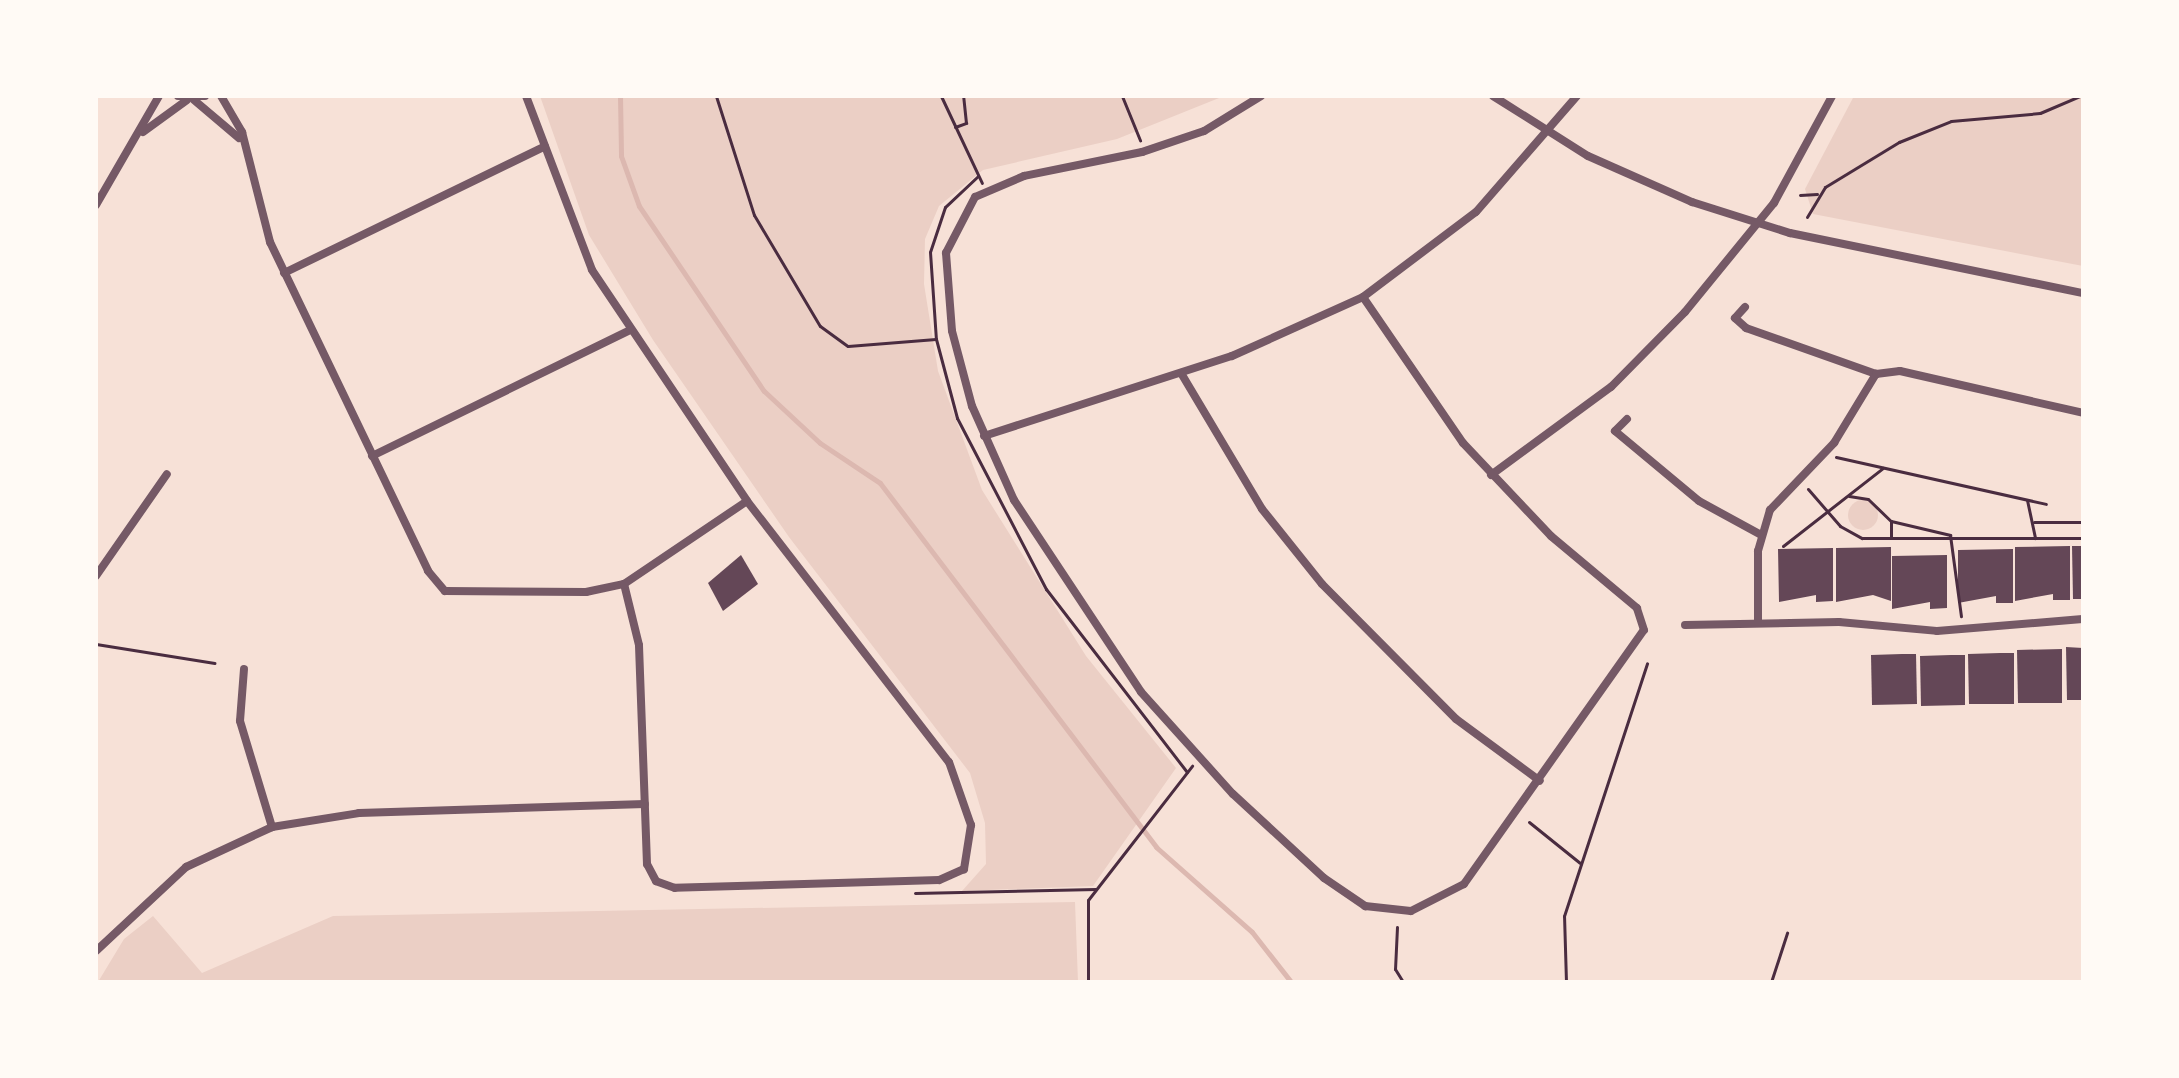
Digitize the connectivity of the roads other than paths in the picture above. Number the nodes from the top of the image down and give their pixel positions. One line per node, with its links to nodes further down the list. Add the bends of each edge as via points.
1 (159, 96): 10 (street)
2 (205, 96): 9 (street)
3 (221, 96): 12 (street)
4 (526, 96): 13 (street)
5 (1261, 96): 25 (street, via 1204,131 1142,152 986,190 956,222 945,273 962,373)
6 (1493, 96): 11 (street)
7 (1577, 96): 11 (street)
8 (1832, 96): 15 (street)
9 (186, 99): 10 (street); 12 (street)
10 (143, 132): 14 (street)
11 (1550, 132): 15 (street, via 1639,180); 18 (street, via 1476,212)
12 (239, 138): 16 (street)
13 (545, 146): 16 (street); 20 (street, via 579,247)
14 (96, 205)
15 (1758, 224): 17 (street); 28 (street, via 1643,357)
16 (284, 273): 26 (street)
17 (2083, 293)
18 (1363, 297): 21 (street); 28 (street, via 1437,411)
19 (1745, 307): 22 (street, via 1735,318 1753,332)
20 (630, 330): 26 (street); 29 (street)
21 (1181, 373): 25 (street); 37 (street, via 1262,509 1322,584 1456,719)
22 (1876, 374): 23 (street, via 1900,371); 30 (street, via 1826,452 1774,503)
23 (2083, 413)
24 (1627, 419): 30 (street, via 1615,431 1699,501)
25 (984, 436): 37 (street, via 1071,595 1198,758 1342,892 1397,911 1452,895)
26 (372, 456): 32 (street, via 428,571 445,591 572,593)
27 (167, 474): 31 (street)
28 (1491, 475): 37 (street, via 1630,601 1643,624 1638,647)
29 (747, 501): 32 (street); 38 (street, via 949,762 971,825 964,869 914,880 663,886 647,864)
30 (1761, 535): 34 (street)
31 (96, 576)
32 (624, 584): 38 (street, via 639,645)
33 (2083, 619): 34 (street, via 1937,631)
34 (1758, 623): 35 (street)
35 (1685, 625)
36 (244, 669): 39 (street, via 240,721)
37 (1540, 781)
38 (645, 804): 39 (street, via 359,813)
39 (272, 827): 40 (street, via 186,867)
40 (96, 951)

